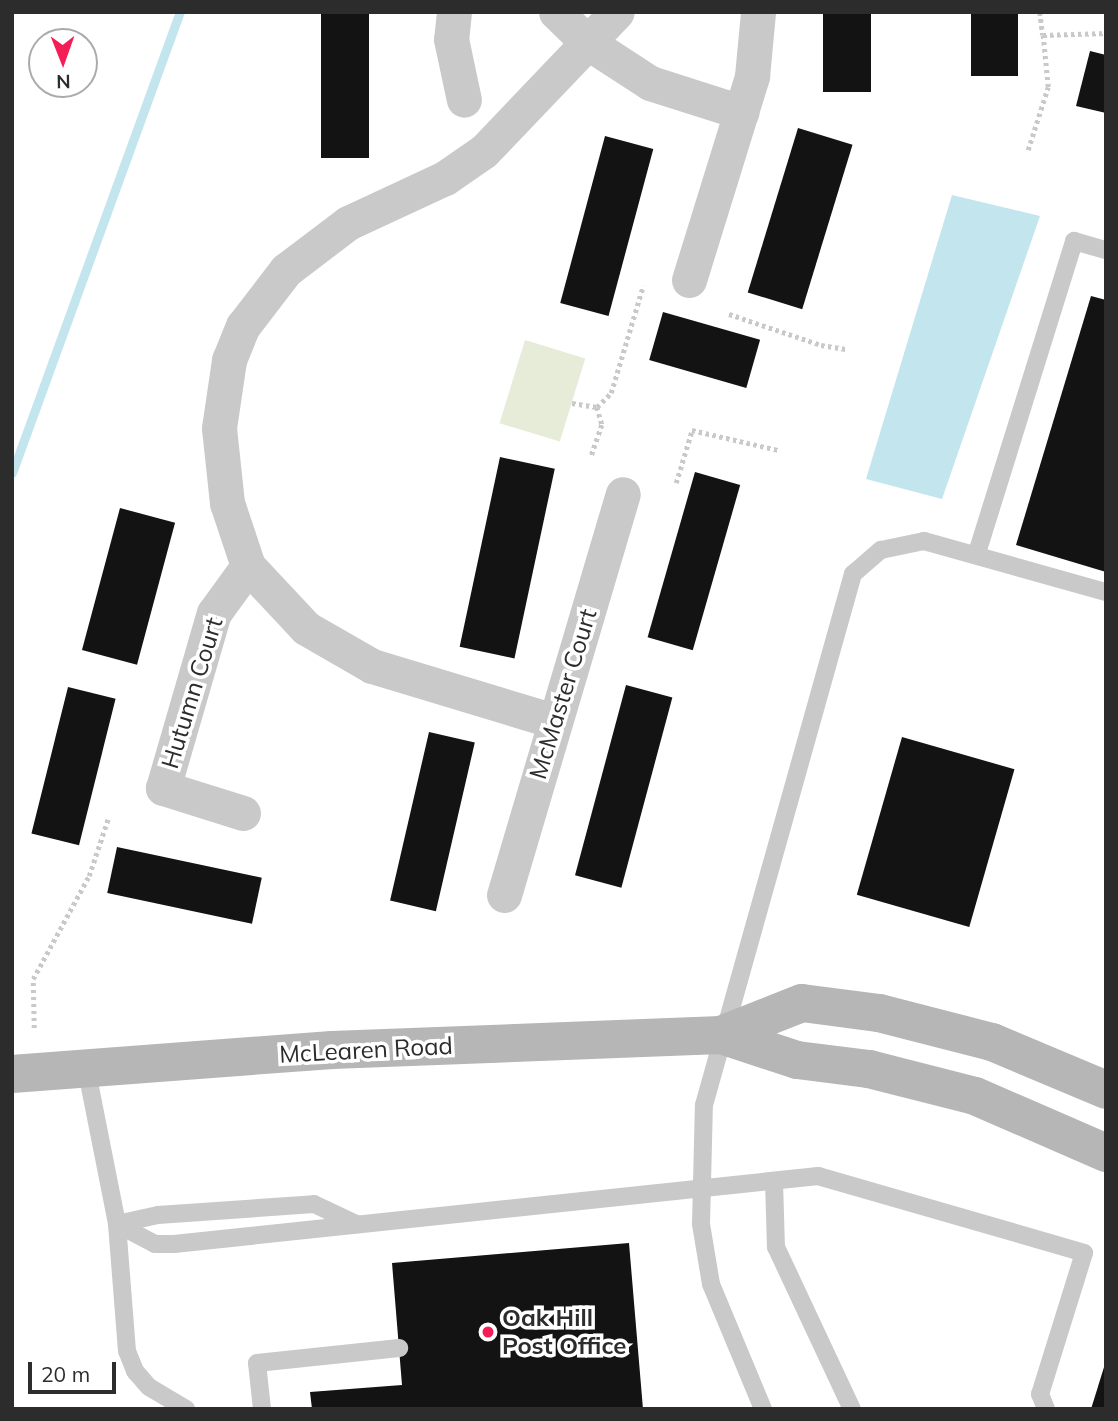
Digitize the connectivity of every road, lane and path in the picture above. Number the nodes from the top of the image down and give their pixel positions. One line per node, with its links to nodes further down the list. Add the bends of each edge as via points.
1 (454, 12): 9 (street, via 450,39)
2 (556, 12): 8 (street)
3 (617, 12): 8 (street)
4 (758, 12): 10 (street, via 758,50)
5 (1040, 12): 7 (path)
6 (1106, 33): 7 (path)
7 (1043, 35): 11 (path, via 1048,87)
8 (587, 42): 10 (street, via 650,83); 24 (street, via 484,151 445,178 348,223 315,244 286,270 243,326 229,360 219,428 227,503)
9 (464, 100)
10 (741, 112): 13 (street)
11 (1028, 150)
12 (1106, 250): 23 (lane, via 1074,241)
13 (689, 280)
14 (643, 286): 18 (path, via 611,393)
15 (729, 314): 16 (path)
16 (846, 349)
17 (572, 403): 18 (path)
18 (597, 407): 20 (path, via 601,425)
19 (778, 450): 21 (path, via 692,430)
20 (591, 457)
21 (676, 483)
22 (623, 494): 26 (street, McMaster Court)
23 (977, 554): 25 (lane); 31 (lane, via 944,544 906,543 881,550 853,574)
24 (248, 566): 26 (street, via 306,628 337,649 372,666); 27 (street, Hutumn Court, via 214,613 163,788)
25 (1106, 592)
26 (554, 721): 29 (street, McMaster Court)
27 (243, 813)
28 (108, 819): 30 (path, via 89,876 33,979)
29 (504, 895)
30 (34, 1028)
31 (720, 1035): 32 (main road, McLearen Road, via 331,1050); 34 (main road, McLearen Road, via 802,1003 879,1013 992,1042); 35 (main road, McLearen Road, via 797,1060 869,1069 975,1096); 37 (lane, via 704,1105)
32 (86, 1067): 33 (main road, McLearen Road); 38 (lane)
33 (12, 1074)
34 (1106, 1090)
35 (1106, 1153)
36 (774, 1181): 37 (lane); 44 (lane, via 775,1247); 45 (lane, via 818,1175 1084,1253 1040,1394)
37 (702, 1188): 39 (lane); 43 (lane, via 701,1224 712,1284)
38 (117, 1224): 39 (lane, via 155,1244); 39 (lane, via 158,1215 314,1204); 41 (lane, via 131,1361 149,1387)
39 (358, 1225)
40 (399, 1348): 42 (lane, via 257,1363)
41 (186, 1409)
42 (262, 1409)
43 (763, 1409)
44 (852, 1409)
45 (1046, 1409)

